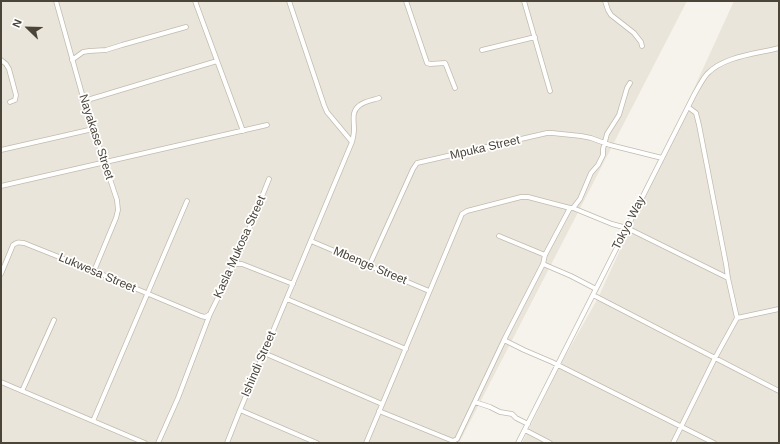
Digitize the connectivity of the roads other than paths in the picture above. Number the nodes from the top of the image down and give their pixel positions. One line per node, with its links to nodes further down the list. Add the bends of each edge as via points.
1 (56, 1): 13 (street, Nayakase Street)
2 (195, 1): 14 (street)
3 (289, 1): 25 (street, via 327,112)
4 (406, 1): 16 (street, via 427,63 445,63)
5 (524, 1): 8 (street)
6 (605, 1): 9 (street, via 611,15 634,33)
7 (186, 26): 13 (street, via 106,50 83,52)
8 (535, 36): 11 (street); 17 (street)
9 (642, 46)
10 (779, 48): 21 (street, Tokyo Way, via 720,64 706,75)
11 (482, 50)
12 (1, 60): 20 (street, via 8,66 16,95 15,100)
13 (72, 60): 19 (street, Nayakase Street)
14 (218, 61): 19 (street); 24 (street)
15 (630, 84): 26 (street, via 619,115 608,131)
16 (455, 88)
17 (550, 91)
18 (379, 98): 25 (street, Ishindi Street, via 364,102 353,113)
19 (84, 101): 23 (street, Nayakase Street)
20 (10, 102)
21 (688, 106): 28 (street, Tokyo Way); 43 (street, via 696,113 699,125)
22 (267, 125): 24 (street)
23 (93, 129): 27 (street); 29 (street, Nayakase Street)
24 (242, 131): 29 (street)
25 (352, 142): 36 (street, Ishindi Street)
26 (605, 144): 28 (street, Mpuka Street); 33 (street, via 603,155 591,173 580,199); 40 (street, Mpuka Street, via 581,136 547,133 417,163)
27 (1, 150)
28 (662, 158): 34 (street, Tokyo Way)
29 (104, 162): 31 (street); 41 (street, Nayakase Street, via 117,200 118,214)
30 (269, 179): 38 (street, Kasla Mukosa Street)
31 (1, 186)
32 (187, 201): 47 (street)
33 (571, 208): 34 (street); 37 (street); 46 (street, via 524,197 465,212)
34 (627, 228): 43 (street); 45 (street, Tokyo Way)
35 (499, 236): 37 (street)
36 (312, 241): 40 (street, Mbenge Street); 44 (street, Ishindi Street)
37 (545, 255): 39 (street)
38 (235, 264): 44 (street, via 242,264); 51 (street, Kasla Mukosa Street)
39 (543, 264): 45 (street); 54 (street)
40 (369, 266): 46 (street, Mbenge Street)
41 (94, 271): 42 (street, Lukwesa Street, via 20,242 13,245); 47 (street, Lukwesa Street)
42 (1, 274)
43 (728, 278): 52 (street)
44 (293, 284): 49 (street, Ishindi Street)
45 (596, 289): 48 (street, Tokyo Way)
46 (429, 291): 55 (street)
47 (147, 294): 51 (street, Lukwesa Street, via 201,316); 66 (street)
48 (593, 295): 57 (street); 58 (street, Tokyo Way)
49 (286, 299): 55 (street); 56 (street, Ishindi Street)
50 (779, 309): 52 (street)
51 (210, 314): 72 (street, Kasla Mukosa Street)
52 (737, 318): 57 (street)
53 (54, 320): 60 (street)
54 (504, 340): 58 (street); 62 (street)
55 (406, 349): 63 (street)
56 (264, 353): 63 (street); 64 (street, Ishindi Street)
57 (715, 358): 61 (street); 68 (street)
58 (558, 365): 67 (street, Tokyo Way); 68 (street)
59 (1, 382): 60 (street)
60 (22, 391): 66 (street)
61 (779, 391)
62 (475, 402): 67 (street, via 512,414); 70 (street)
63 (382, 404): 65 (street)
64 (240, 410): 73 (street, Ishindi Street); 74 (street)
65 (379, 411): 70 (street, via 453,442); 75 (street)
66 (93, 421): 71 (street)
67 (528, 424): 69 (street, Tokyo Way)
68 (681, 426): 79 (street); 80 (street)
69 (525, 430): 77 (street, Tokyo Way); 78 (street)
70 (457, 439): 76 (street)
71 (144, 443)
72 (158, 443)
73 (226, 443)
74 (317, 443)
75 (366, 443)
76 (461, 443)
77 (518, 443)
78 (550, 443)
79 (672, 443)
80 (714, 443)

